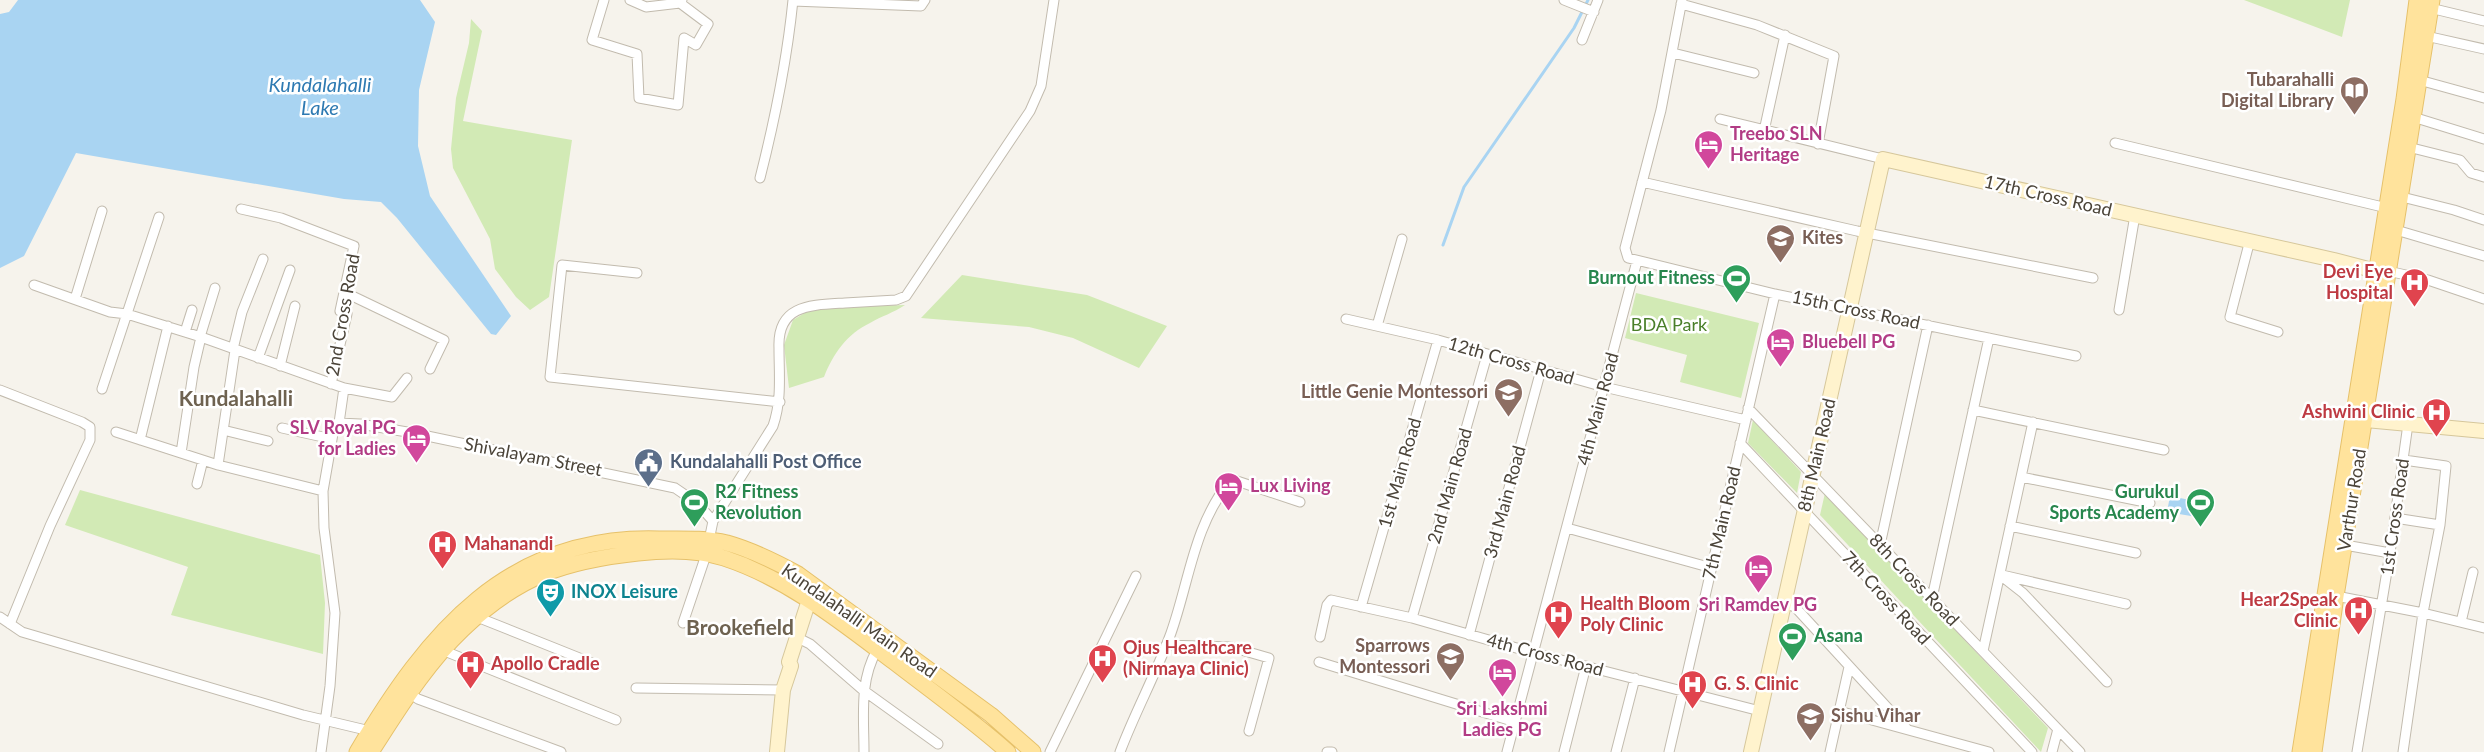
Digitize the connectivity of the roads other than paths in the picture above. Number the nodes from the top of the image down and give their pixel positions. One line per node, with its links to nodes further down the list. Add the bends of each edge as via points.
1 (604, 0): 7 (street, via 592,40 637,54 639,98 678,105 684,38 696,45 708,24)
2 (630, 0): 7 (street, via 646,8)
3 (925, 0): 8 (street, via 921,6)
4 (1052, 0): 83 (street, via 1038,90 1023,125 906,296 896,300 810,305 785,319 778,344)
5 (1564, 0): 11 (street)
6 (1598, 0): 11 (street)
7 (681, 1)
8 (793, 1): 30 (street, via 787,53)
9 (1682, 2): 13 (street); 17 (street)
10 (2424, 3): 12 (street); 14 (main road, Varthur Road); 33 (main road, Varthur Road)
11 (1587, 9): 15 (street)
12 (2484, 21)
13 (1785, 35): 23 (street); 26 (street, via 1834,56)
14 (2426, 36): 16 (street); 19 (main road, Varthur Road)
15 (1582, 40)
16 (2484, 49)
17 (1674, 53): 18 (street); 31 (street)
18 (1754, 73)
19 (2419, 80): 20 (street); 21 (main road, Varthur Road)
20 (2484, 98)
21 (2413, 117): 24 (street); 27 (main road, Varthur Road)
22 (1720, 119): 23 (street, 17th Cross Road)
23 (1764, 131): 26 (street, 17th Cross Road)
24 (2484, 139)
25 (2115, 143): 33 (street)
26 (1818, 144): 28 (street, 17th Cross Road)
27 (2408, 147): 29 (street, via 2460,160 2471,173); 32 (main road, Varthur Road)
28 (1883, 159): 36 (street, 17th Cross Road); 40 (street, 8th Main Road)
29 (2484, 177)
30 (760, 178)
31 (1642, 182): 40 (street); 45 (street, via 1625,248 1628,258)
32 (2402, 197): 38 (street); 39 (main road, Varthur Road)
33 (2387, 208): 47 (main road, Varthur Road)
34 (241, 209): 52 (street, 2nd Cross Road, via 281,218 354,246)
35 (102, 211): 54 (street)
36 (2135, 215): 42 (street, 17th Cross Road); 59 (street)
37 (159, 217): 60 (street)
38 (2484, 220)
39 (2396, 230): 43 (street); 47 (main road, Varthur Road)
40 (1866, 233): 49 (street); 57 (street, 8th Main Road)
41 (1402, 239): 62 (street)
42 (2250, 240): 47 (street, 17th Cross Road); 66 (street, via 2230,318)
43 (2484, 256)
44 (263, 259): 70 (street, via 242,312)
45 (1637, 261): 53 (street, 15th Cross Road); 79 (street, 4th Main Road)
46 (290, 270): 73 (street)
47 (2382, 271): 55 (street, via 2428,280); 86 (main road, Varthur Road)
48 (637, 273): 83 (street, via 562,265 550,377)
49 (2093, 278)
50 (34, 285): 54 (street)
51 (214, 288): 67 (street)
52 (345, 292): 75 (street, via 444,340); 78 (street, 2nd Cross Road, via 340,311 347,315)
53 (1775, 294): 57 (street, 15th Cross Road); 84 (street, 7th Main Road)
54 (75, 298): 60 (street, via 110,312)
55 (2484, 299)
56 (294, 306): 74 (street)
57 (1850, 309): 63 (street, 15th Cross Road); 104 (street, 8th Main Road)
58 (192, 310): 65 (street)
59 (2119, 310)
60 (127, 314): 64 (street); 81 (street)
61 (1346, 319): 62 (street, 12th Cross Road)
62 (1378, 324): 69 (street, 12th Cross Road)
63 (1928, 325): 68 (street, 15th Cross Road); 116 (street)
64 (168, 326): 65 (street); 96 (street)
65 (185, 332): 67 (street)
66 (2278, 332)
67 (201, 337): 70 (street); 100 (street)
68 (1989, 338): 72 (street, 15th Cross Road); 85 (street)
69 (1438, 340): 71 (street, 12th Cross Road); 131 (street, 1st Main Road)
70 (234, 349): 73 (street); 92 (street)
71 (1487, 354): 76 (street, 12th Cross Road); 135 (street, 2nd Main Road)
72 (2076, 356)
73 (258, 358): 74 (street)
74 (280, 366): 78 (street)
75 (430, 369)
76 (1541, 370): 79 (street, 12th Cross Road); 140 (street, 3rd Main Road)
77 (407, 378): 80 (street, via 392,397)
78 (331, 384): 80 (street, 2nd Cross Road)
79 (1604, 387): 87 (street, 12th Cross Road); 115 (street, 4th Main Road)
80 (344, 388): 89 (street, 2nd Cross Road)
81 (102, 389)
82 (0, 390): 138 (street, via 90,427 90,440)
83 (780, 402): 112 (street, via 773,426)
84 (1748, 408): 87 (street, 7th Main Road); 104 (street, 8th Cross Road)
85 (1973, 410): 88 (street); 126 (street)
86 (2359, 419): 90 (street); 117 (main road, Varthur Road); 189 (main road, Varthur Road)
87 (1746, 420): 98 (street, 7th Main Road)
88 (2032, 422): 99 (street); 105 (street)
89 (339, 423): 95 (street, 2nd Cross Road); 112 (street, Shivalayam Street, via 478,446 675,488 697,503)
90 (2408, 424): 93 (street); 102 (street, 1st Cross Road)
91 (282, 429): 95 (street)
92 (223, 430): 97 (street); 103 (street)
93 (2484, 431)
94 (116, 432): 96 (street)
95 (332, 439): 107 (street, 2nd Cross Road)
96 (140, 440): 100 (street)
97 (268, 441)
98 (1740, 443): 110 (street, 7th Cross Road); 121 (street, 7th Main Road)
99 (2164, 450)
100 (181, 453): 101 (street)
101 (203, 460): 103 (street); 106 (street)
102 (2404, 460): 111 (street, 1st Cross Road); 113 (street, via 2446,466)
103 (218, 465): 107 (street)
104 (1813, 474): 110 (street, 8th Main Road); 116 (street, 8th Cross Road)
105 (2021, 477): 109 (street); 114 (street)
106 (197, 484)
107 (323, 491): 161 (street, 2nd Cross Road, via 335,613)
108 (1300, 502): 143 (street, via 1231,479 1198,538)
109 (2150, 503)
110 (1804, 511): 128 (street, 8th Main Road); 186 (street, 7th Cross Road)
111 (2395, 518): 113 (street); 120 (street, 1st Cross Road)
112 (713, 521): 118 (street)
113 (2440, 525): 132 (street)
114 (2010, 526): 119 (street); 123 (street)
115 (1567, 528): 121 (street); 147 (street, 4th Main Road)
116 (1880, 545): 126 (street, 8th Cross Road)
117 (2344, 545): 120 (street); 125 (main road, Varthur Road)
118 (708, 548): 127 (main road, Kundalahalli Main Road); 134 (main road, Kundalahalli Main Road, via 579,561 524,583); 136 (street); 166 (main road, Kundalahalli Main Road, via 647,538 599,543 554,554 508,577 461,613 433,641 392,694); 176 (main road, Kundalahalli Main Road, via 728,543 798,574 991,715)
119 (2136, 553)
120 (2390, 553): 130 (street, 1st Cross Road)
121 (1712, 568): 157 (street, 7th Main Road)
122 (2473, 572): 137 (street)
123 (2000, 575): 129 (street); 146 (street); 153 (street, via 2023,593)
124 (1136, 576): 177 (street)
125 (2336, 596): 130 (street); 190 (main road, Varthur Road)
126 (1932, 598): 146 (street, 8th Cross Road)
127 (813, 602): 142 (street); 145 (main road, Kundalahalli Main Road)
128 (1784, 603): 151 (street, via 1795,607); 159 (street, 8th Main Road)
129 (2126, 604)
130 (2381, 604): 132 (street); 191 (street, 1st Cross Road)
131 (1361, 607): 135 (street, 4th Cross Road); 141 (street, 4th Cross Road, via 1331,600)
132 (2423, 613): 137 (street); 192 (street)
133 (0, 617): 138 (street)
134 (477, 617): 144 (main road, Kundalahalli Main Road); 149 (street)
135 (1412, 618): 140 (street, 4th Cross Road)
136 (683, 622)
137 (2461, 622): 139 (street)
138 (10, 624): 161 (street, via 39,637)
139 (2484, 628)
140 (1469, 635): 147 (street, 4th Cross Road)
141 (1320, 637)
142 (800, 638): 155 (street); 156 (street)
143 (1166, 645): 167 (street, via 1230,647 1269,658); 178 (street)
144 (442, 650): 158 (main road, Kundalahalli Main Road); 162 (street)
145 (878, 650): 156 (street); 175 (main road, Kundalahalli Main Road)
146 (1983, 651): 165 (street, 8th Cross Road)
147 (1534, 653): 150 (street, 4th Cross Road); 163 (street, 4th Main Road)
148 (1319, 662): 163 (street)
149 (592, 663)
150 (1586, 666): 152 (street, 4th Cross Road); 180 (street)
151 (1849, 667): 160 (street); 164 (street)
152 (1635, 678): 157 (street, 4th Cross Road); 181 (street)
153 (2107, 682)
154 (636, 688): 155 (street)
155 (783, 690): 172 (street)
156 (863, 690): 173 (street); 174 (street, via 935,742)
157 (1683, 691): 159 (street, 4th Cross Road); 182 (street, 7th Main Road)
158 (409, 693): 170 (main road, Kundalahalli Main Road); 171 (street)
159 (1760, 711): 183 (street, 8th Main Road)
160 (1839, 711): 164 (street); 184 (street)
161 (325, 720): 166 (street); 168 (street, 2nd Cross Road)
162 (616, 720)
163 (1515, 722): 179 (street, 4th Main Road)
164 (1907, 729): 185 (street)
165 (2058, 729): 187 (street); 188 (street, 8th Cross Road)
166 (370, 731): 169 (main road, Kundalahalli Main Road)
167 (1249, 731)
168 (321, 752)
169 (357, 752)
170 (371, 752)
171 (561, 752)
172 (777, 752)
173 (864, 752)
174 (931, 752)
175 (1008, 752)
176 (1033, 752)
177 (1050, 752)
178 (1119, 752)
179 (1507, 752)
180 (1564, 752)
181 (1616, 752)
182 (1669, 752)
183 (1751, 752)
184 (1830, 752)
185 (1989, 752)
186 (2032, 752)
187 (2052, 752)
188 (2080, 752)
189 (2300, 752)
190 (2314, 752)
191 (2356, 752)
192 (2403, 752)

